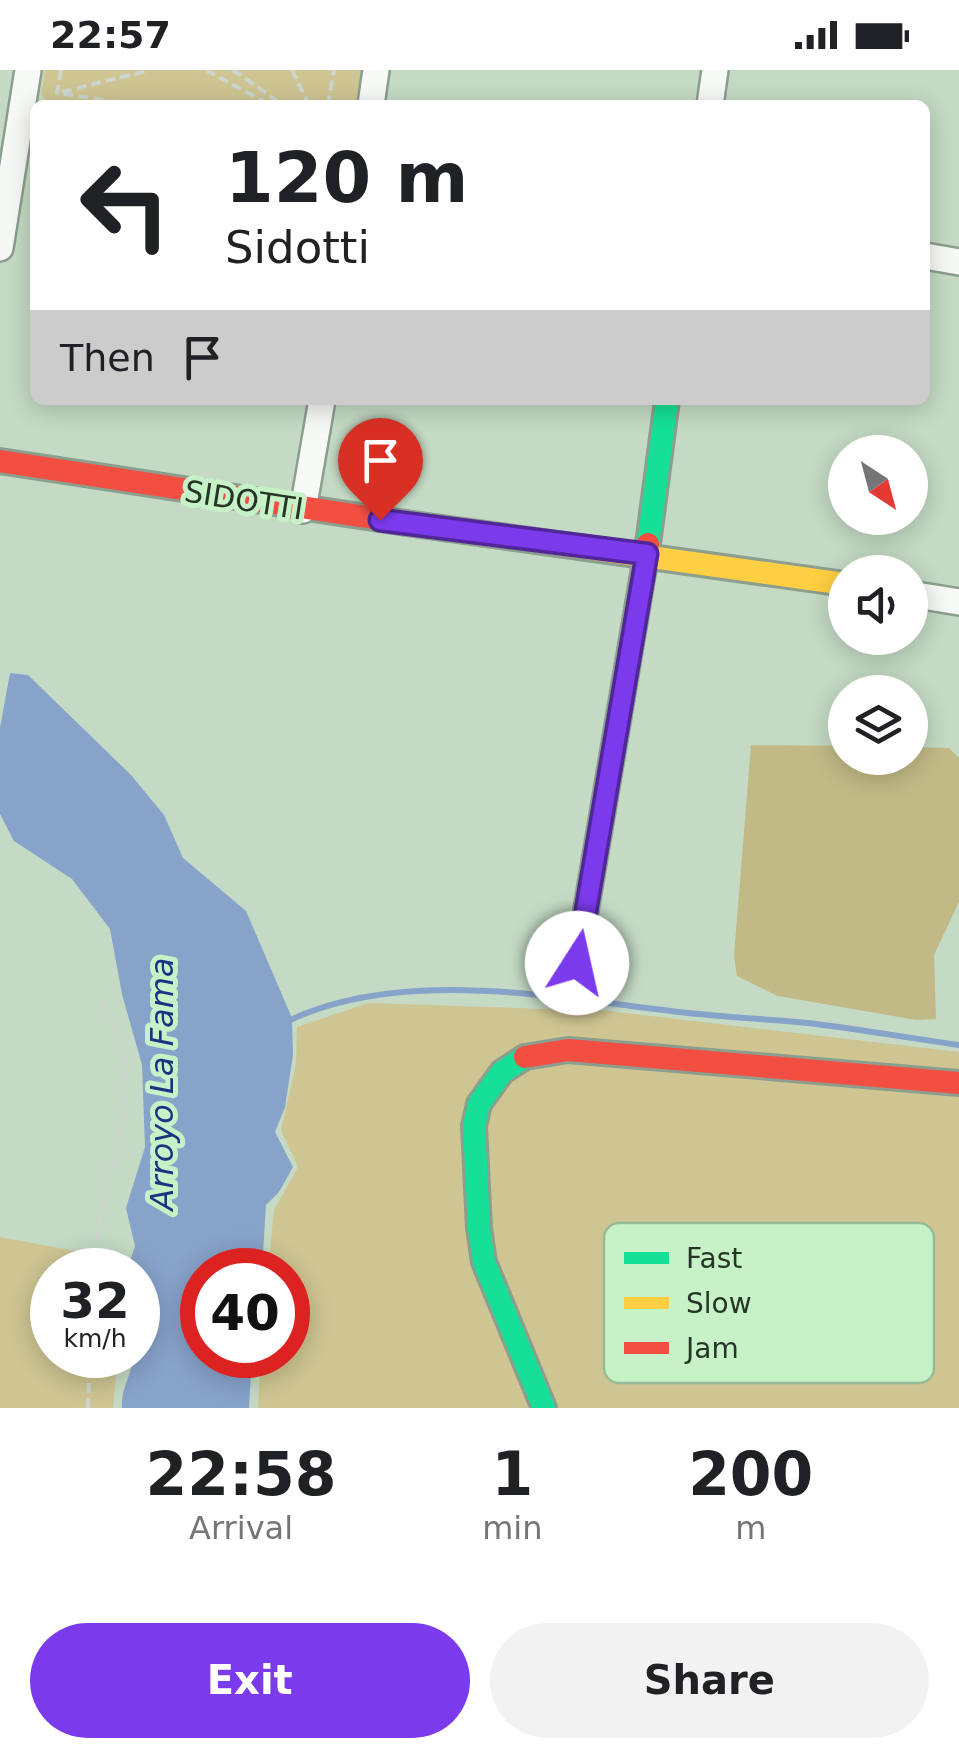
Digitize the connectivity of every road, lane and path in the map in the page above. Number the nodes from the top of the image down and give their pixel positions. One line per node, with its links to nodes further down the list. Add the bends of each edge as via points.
1 (28, 70): 18 (street)
2 (61, 70): 10 (path)
3 (150, 70): 10 (path)
4 (206, 70): 12 (path)
5 (233, 70): 13 (path)
6 (292, 70): 14 (path)
7 (334, 70): 15 (path)
8 (376, 70): 16 (street)
9 (716, 70): 17 (street)
10 (57, 93): 11 (path)
11 (102, 100)
12 (261, 100)
13 (276, 100)
14 (307, 100)
15 (329, 100)
16 (372, 100)
17 (711, 100)
18 (18, 122): 19 (street)
19 (0, 248)
20 (930, 257): 21 (street)
21 (959, 262)
22 (321, 405): 25 (street)
23 (667, 405): 26 (street)
24 (0, 461): 25 (street, SIDOTTI)
25 (303, 510): 26 (street, SIDOTTI)
26 (647, 554): 27 (street, SIDOTTI); 30 (street)
27 (828, 581)
28 (928, 597): 29 (street)
29 (959, 602)
30 (577, 963)
31 (103, 1002): 33 (path, via 122,1045 126,1104)
32 (959, 1083): 36 (street, via 568,1050 527,1056 502,1072 479,1104 474,1126 478,1228 492,1289)
33 (96, 1248)
34 (89, 1378): 35 (path)
35 (88, 1408)
36 (544, 1408)

